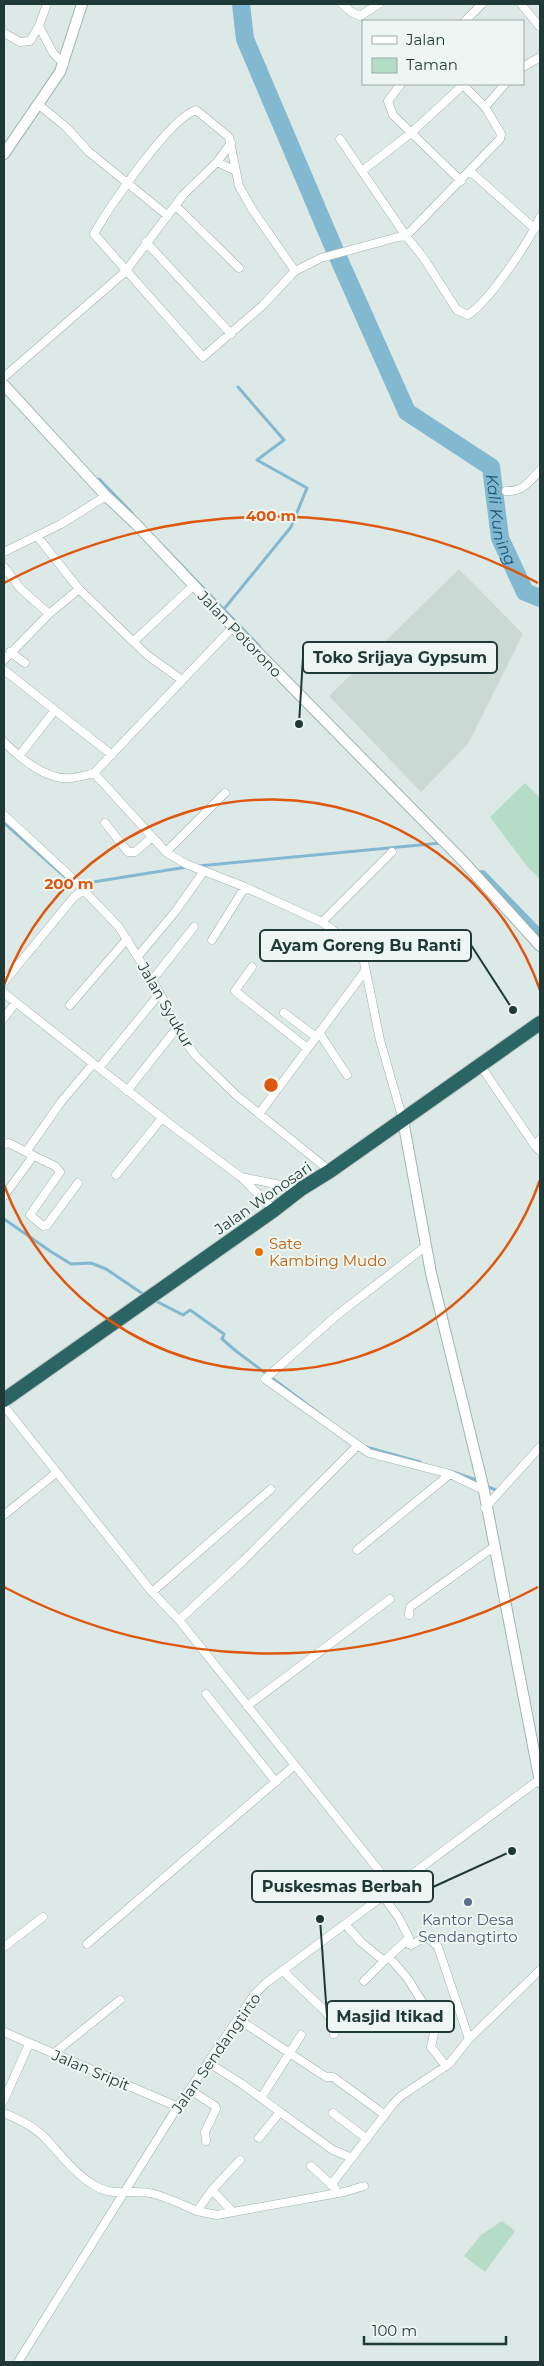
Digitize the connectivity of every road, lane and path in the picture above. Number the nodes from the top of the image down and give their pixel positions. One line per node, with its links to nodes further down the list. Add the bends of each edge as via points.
1 (46, 4): 8 (street)
2 (82, 4): 12 (street)
3 (342, 4): 4 (street, via 360,16)
4 (379, 4)
5 (482, 4): 7 (street)
6 (521, 4): 9 (street)
7 (466, 20)
8 (39, 26): 10 (street, via 33,38 24,43); 12 (street, via 53,53)
9 (540, 26)
10 (4, 33)
11 (540, 57): 13 (street)
12 (64, 64): 18 (street)
13 (524, 66)
14 (400, 85): 20 (street, via 390,95 390,110)
15 (461, 85): 20 (street)
16 (463, 85): 19 (street)
17 (504, 85): 19 (street)
18 (39, 105): 23 (street); 29 (street)
19 (485, 107): 25 (street, via 501,134 500,139)
20 (412, 133): 27 (street); 28 (street)
21 (340, 139): 27 (street)
22 (231, 143): 24 (street); 26 (street); 29 (street, via 224,131 202,112 191,111 156,146)
23 (4, 154)
24 (217, 162): 26 (street); 30 (street)
25 (470, 170): 28 (street); 33 (street)
26 (236, 171): 37 (street, via 239,186 252,210)
27 (362, 171): 34 (street)
28 (461, 181): 34 (street)
29 (127, 184): 31 (street); 38 (street, via 94,234)
30 (176, 206): 31 (street); 36 (street)
31 (168, 216): 35 (street)
32 (540, 218): 33 (street)
33 (535, 229): 34 (street, via 482,302 468,315 457,310)
34 (406, 236): 37 (street, via 324,257)
35 (146, 242): 38 (street); 39 (street)
36 (239, 268)
37 (295, 270): 39 (street)
38 (125, 272): 39 (street, via 203,357); 40 (street)
39 (231, 334)
40 (4, 377)
41 (4, 385): 44 (street, Jalan Potorono)
42 (540, 470): 43 (street, via 527,485)
43 (506, 491)
44 (106, 496): 45 (street); 48 (street, Jalan Potorono)
45 (37, 536): 46 (street); 49 (street)
46 (4, 552)
47 (4, 567): 50 (street, via 20,588)
48 (194, 585): 51 (street, Jalan Potorono); 52 (street)
49 (79, 589): 50 (street); 52 (street)
50 (50, 614): 53 (street)
51 (233, 627): 57 (street); 76 (street, Jalan Potorono, via 446,843)
52 (134, 641): 57 (street, via 147,655)
53 (10, 652): 54 (street); 55 (street)
54 (4, 660)
55 (25, 663)
56 (4, 670): 58 (street)
57 (182, 680): 61 (street)
58 (55, 710): 60 (street); 61 (street)
59 (4, 742): 60 (street)
60 (19, 756): 62 (street, via 58,777)
61 (112, 756): 62 (street)
62 (94, 773): 66 (street)
63 (225, 793): 67 (street)
64 (4, 815): 71 (street, Jalan Syukur)
65 (105, 823): 66 (street, via 128,852 135,852)
66 (152, 837): 67 (street)
67 (166, 852): 69 (street)
68 (392, 852): 72 (street)
69 (201, 870): 70 (street); 77 (street, via 174,912)
70 (245, 887): 72 (street); 75 (street)
71 (82, 889): 74 (street, Jalan Syukur); 81 (street)
72 (322, 922): 79 (street, via 362,952)
73 (194, 927): 80 (street)
74 (127, 939): 77 (street, Jalan Syukur); 85 (street)
75 (212, 940)
76 (540, 946)
77 (138, 956): 80 (street, Jalan Syukur)
78 (252, 967): 91 (street, via 235,991)
79 (365, 971): 90 (street); 98 (street, via 380,1040)
80 (153, 979): 83 (street, Jalan Syukur)
81 (4, 982)
82 (4, 993): 84 (street)
83 (160, 993): 89 (street, Jalan Syukur); 93 (street)
84 (16, 1002): 87 (street); 93 (street)
85 (70, 1004)
86 (284, 1012): 90 (street)
87 (4, 1018)
88 (540, 1024): 92 (highway, Jalan Wonosari)
89 (176, 1029): 95 (street); 96 (street, Jalan Syukur, via 212,1074)
90 (318, 1035): 91 (street); 94 (street)
91 (308, 1048): 96 (street)
92 (480, 1065): 98 (highway, Jalan Wonosari); 100 (street)
93 (96, 1066): 95 (street); 101 (street, via 61,1102)
94 (347, 1075)
95 (127, 1091): 97 (street)
96 (259, 1114): 102 (street, Jalan Syukur)
97 (162, 1118): 103 (street); 104 (street)
98 (403, 1120): 102 (highway, Jalan Wonosari); 109 (street)
99 (4, 1144): 101 (street, via 9,1143)
100 (539, 1145)
101 (29, 1154): 105 (street, via 55,1166 60,1172 30,1215 43,1226); 107 (street, via 29,1163)
102 (330, 1171): 106 (highway, Jalan Wonosari)
103 (116, 1175)
104 (241, 1177): 106 (street); 108 (street)
105 (78, 1182)
106 (300, 1189): 108 (highway, Jalan Wonosari)
107 (4, 1196)
108 (274, 1210): 110 (highway, Jalan Wonosari)
109 (426, 1246): 112 (street, via 336,1316 265,1379); 117 (street)
110 (4, 1400)
111 (4, 1406): 114 (street)
112 (358, 1445): 115 (street, via 369,1452); 125 (street, via 244,1560)
113 (540, 1447): 118 (street)
114 (56, 1473): 119 (street); 122 (street)
115 (450, 1474): 117 (street); 121 (street)
116 (271, 1489): 122 (street)
117 (483, 1490): 118 (street)
118 (485, 1508): 120 (street)
119 (4, 1516)
120 (495, 1546): 124 (street, via 410,1607); 129 (street)
121 (357, 1550)
122 (152, 1592): 125 (street)
123 (390, 1599): 127 (street)
124 (409, 1616)
125 (179, 1620): 127 (street)
126 (206, 1694): 130 (street)
127 (248, 1706): 128 (street)
128 (295, 1765): 130 (street); 131 (street)
129 (540, 1781): 131 (street, Jalan Sendangtirto)
130 (276, 1782): 136 (street)
131 (393, 1888): 132 (street, Jalan Sendangtirto)
132 (382, 1896): 134 (street, Jalan Sendangtirto); 135 (street, via 408,1936)
133 (43, 1917): 137 (street)
134 (345, 1924): 138 (street, via 361,1942); 140 (street, Jalan Sendangtirto)
135 (405, 1942): 138 (street); 147 (street, via 410,1944 428,1938 438,1947)
136 (86, 1944)
137 (4, 1947)
138 (387, 1959): 141 (street); 152 (street, via 408,1979 436,2024 431,2047)
139 (540, 1970): 147 (street)
140 (283, 1971): 143 (street, Jalan Sendangtirto, via 254,1995); 145 (street, via 326,2012)
141 (364, 1981)
142 (120, 2000): 150 (street)
143 (238, 2019): 149 (street); 151 (street, Jalan Sendangtirto)
144 (4, 2032): 148 (street, Jalan Sripit)
145 (334, 2034)
146 (302, 2035): 149 (street)
147 (469, 2039): 152 (street)
148 (30, 2044): 150 (street, Jalan Sripit); 154 (street)
149 (290, 2053): 155 (street); 160 (street, via 326,2077 333,2077)
150 (54, 2054): 156 (street, Jalan Sripit)
151 (209, 2063): 153 (street, Jalan Sendangtirto); 155 (street)
152 (446, 2066): 160 (street, via 401,2096)
153 (190, 2090): 156 (street, Jalan Sendangtirto); 163 (street, via 216,2109 205,2132)
154 (5, 2095)
155 (261, 2098): 157 (street)
156 (178, 2107): 170 (street, Jalan Sendangtirto)
157 (280, 2112): 161 (street); 164 (street, via 333,2150)
158 (4, 2113): 170 (street, via 25,2122 45,2138 68,2166 96,2186 113,2194)
159 (332, 2114): 162 (street)
160 (385, 2115): 162 (street)
161 (259, 2138)
162 (367, 2139): 164 (street)
163 (206, 2141)
164 (352, 2158): 167 (street)
165 (240, 2160): 169 (street)
166 (311, 2166): 167 (street)
167 (331, 2185): 171 (street)
168 (364, 2186): 171 (street)
169 (212, 2190): 172 (street); 173 (street)
170 (126, 2191): 172 (street, via 155,2194); 174 (street, Jalan Sendangtirto)
171 (344, 2192): 173 (street)
172 (197, 2212): 173 (street, via 218,2215)
173 (233, 2212)
174 (18, 2362)

